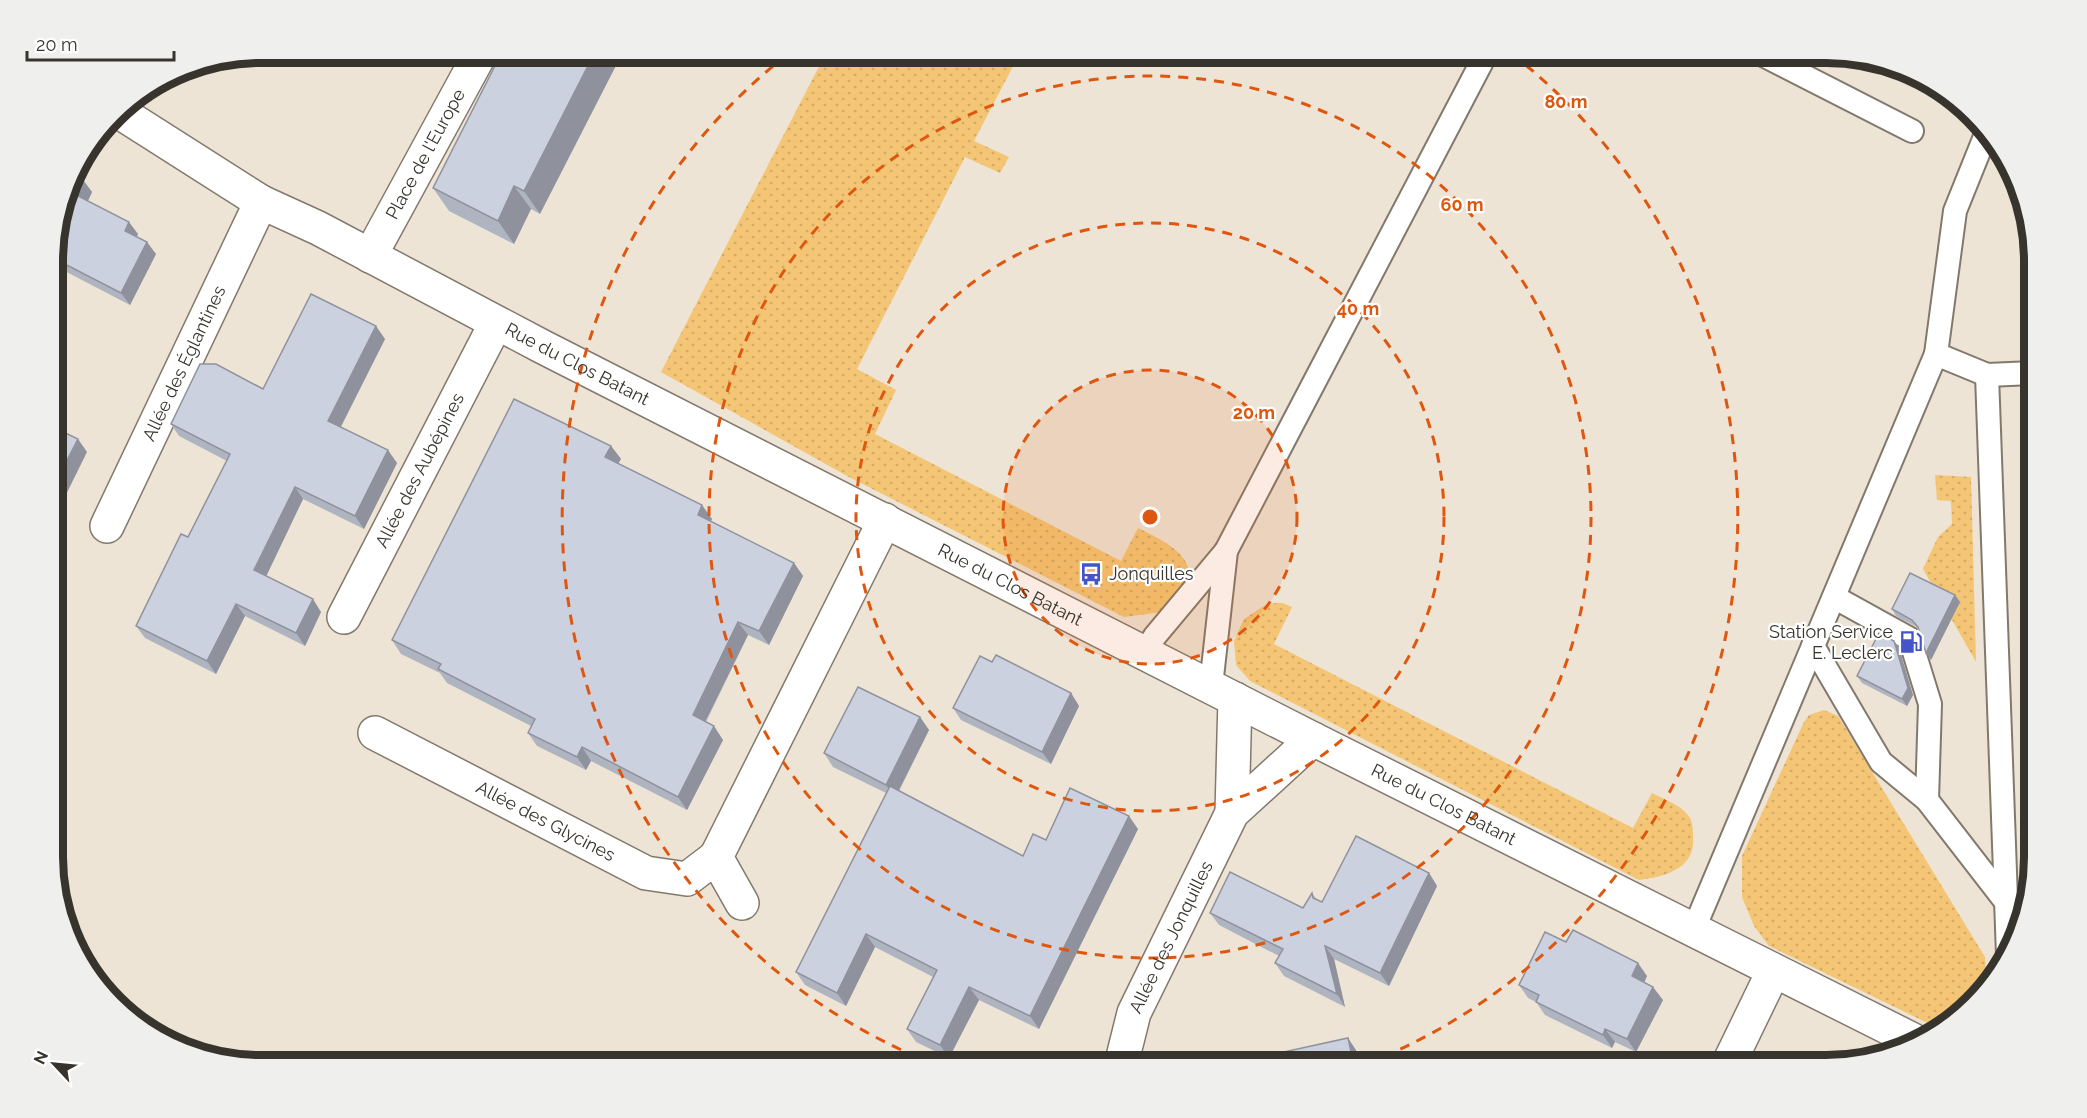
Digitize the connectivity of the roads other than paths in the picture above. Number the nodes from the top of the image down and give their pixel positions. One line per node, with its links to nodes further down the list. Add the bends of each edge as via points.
1 (476, 63): 8 (street, Place de l'Europe)
2 (1481, 63): 15 (lane)
3 (1779, 63): 5 (lane)
4 (126, 116): 7 (street, Rue du Clos Batant)
5 (1912, 131)
6 (1983, 141): 10 (lane, via 1955,211)
7 (261, 202): 8 (street, Rue du Clos Batant); 14 (street, Allée des Églantines)
8 (370, 256): 9 (street, Rue du Clos Batant)
9 (496, 323): 13 (street, Rue du Clos Batant); 17 (street, Allée des Aubépines)
10 (1936, 354): 12 (lane); 16 (lane)
11 (2024, 373): 12 (lane)
12 (1987, 375): 26 (lane)
13 (885, 520): 19 (street, Rue du Clos Batant); 25 (street, Allée des Glycines)
14 (108, 526)
15 (1226, 551): 19 (lane); 20 (lane)
16 (1834, 597): 18 (lane); 23 (lane, via 1910,639 1930,704)
17 (344, 617)
18 (1813, 646): 23 (lane, via 1881,762); 28 (lane)
19 (1146, 652): 20 (street, Rue du Clos Batant)
20 (1223, 693): 22 (street, Rue du Clos Batant); 24 (street, Allée des Jonquilles)
21 (375, 733): 25 (street, Allée des Glycines, via 646,873 687,879)
22 (1313, 739): 24 (street, Allée des Jonquilles); 28 (street, Rue du Clos Batant)
23 (1927, 800): 26 (lane)
24 (1232, 813): 32 (street, Allée des Jonquilles, via 1134,1013)
25 (716, 857): 27 (street)
26 (2006, 902): 29 (lane)
27 (742, 903)
28 (1693, 931): 30 (street, Rue du Clos Batant)
29 (2007, 935)
30 (1773, 972): 31 (street, Rue du Clos Batant); 33 (street)
31 (1907, 1037)
32 (1124, 1055)
33 (1733, 1055)

